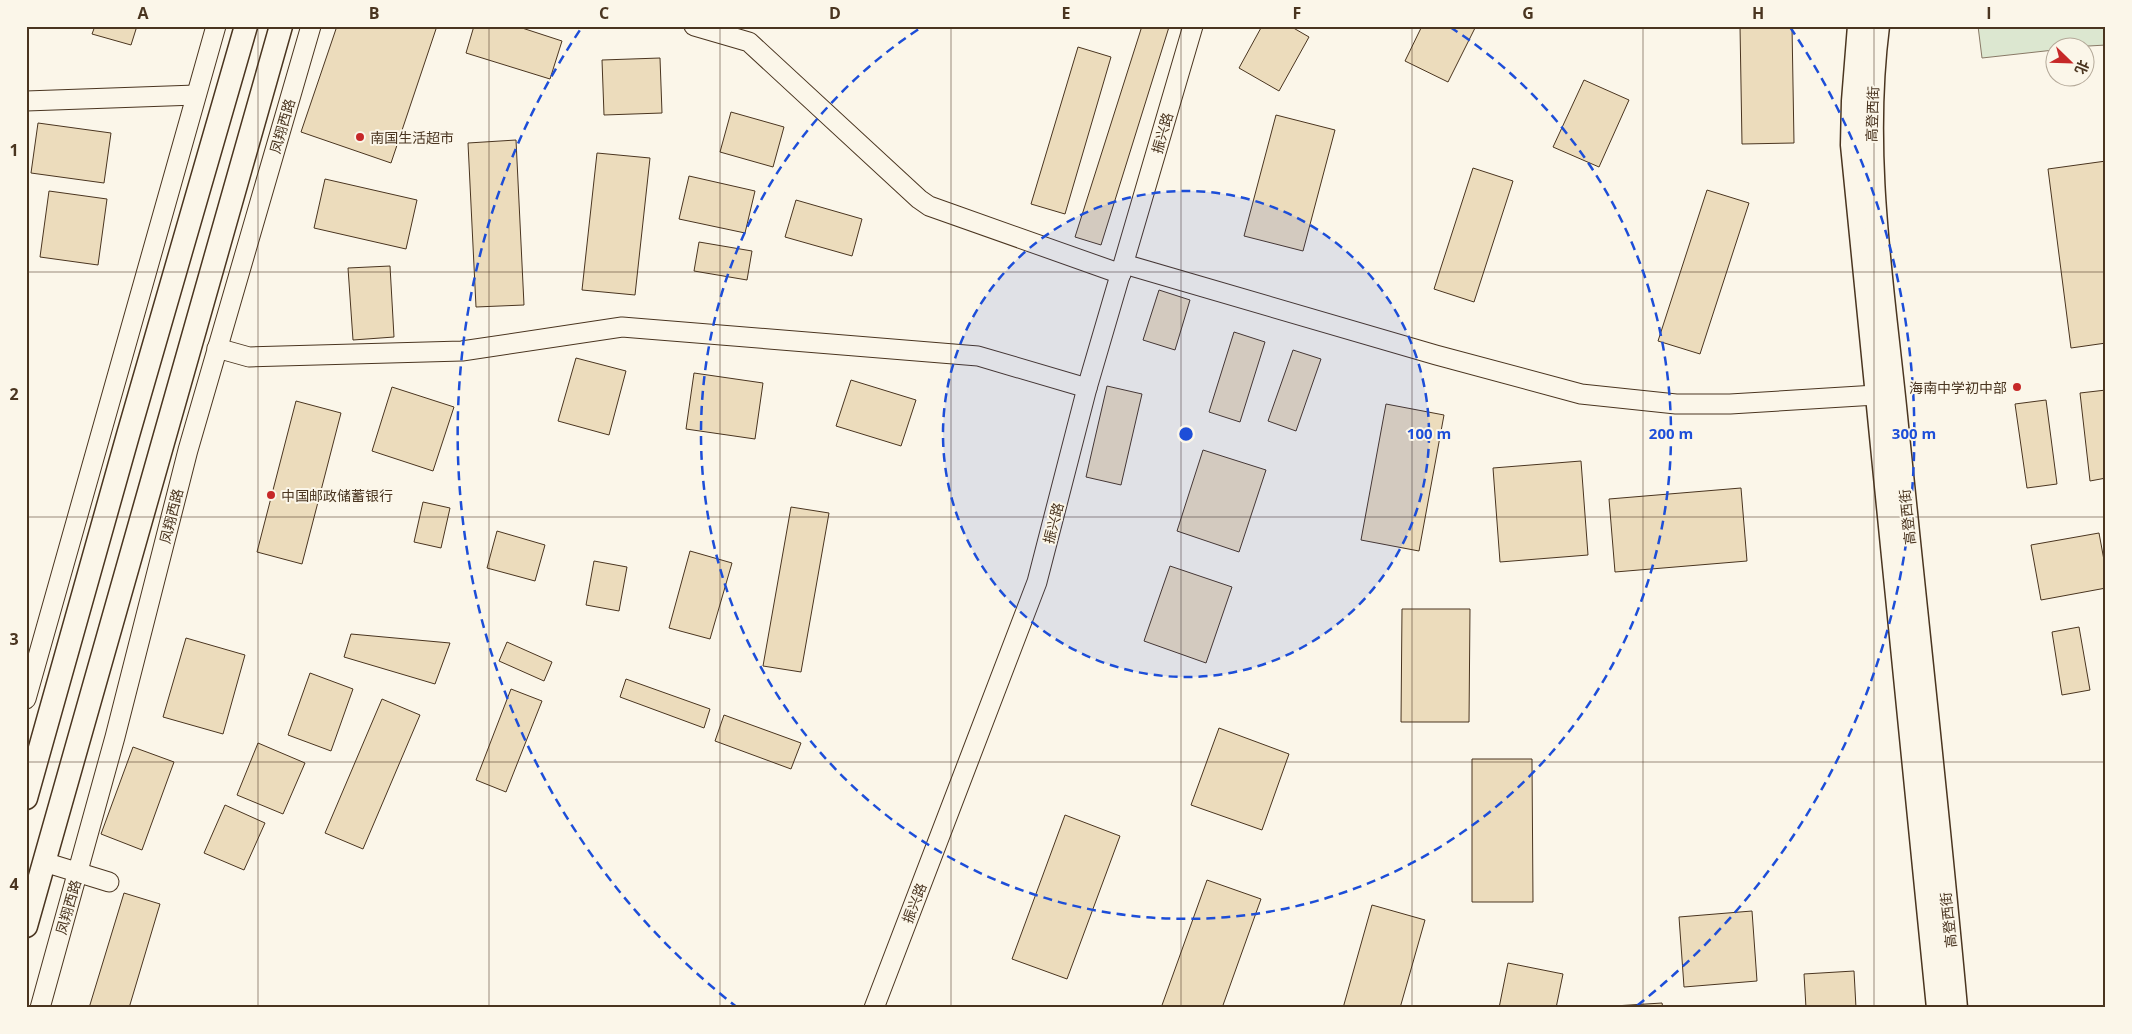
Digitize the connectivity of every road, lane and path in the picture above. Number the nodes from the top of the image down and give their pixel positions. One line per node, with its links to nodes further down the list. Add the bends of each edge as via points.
1 (216, 26): 9 (street)
2 (246, 26): 16 (main road)
3 (281, 26): 17 (main road, 凤翔西路)
4 (311, 26): 12 (street, 凤翔西路)
5 (694, 26): 11 (street, via 749,42 929,206)
6 (1193, 26): 11 (street, 振兴路)
7 (1859, 26): 14 (main road, 高登西街, via 1852,101 1852,145)
8 (1878, 26): 24 (main road, 高登西街, via 1871,144 1877,236)
9 (196, 95): 10 (street); 15 (street)
10 (26, 101)
11 (1122, 269): 13 (street, 振兴路); 14 (street, via 1581,394 1676,404 1738,404)
12 (217, 348): 13 (street, via 249,357 462,351 622,327 978,356); 18 (street, 凤翔西路)
13 (1087, 388): 22 (street, 振兴路, via 1037,582)
14 (1876, 395): 23 (main road, 高登西街)
15 (26, 699)
16 (26, 798)
17 (44, 862): 18 (street); 20 (main road, 凤翔西路)
18 (77, 873): 19 (street); 21 (street, 凤翔西路)
19 (109, 882)
20 (26, 926)
21 (40, 1008)
22 (874, 1008)
23 (1938, 1008)
24 (1956, 1008)

